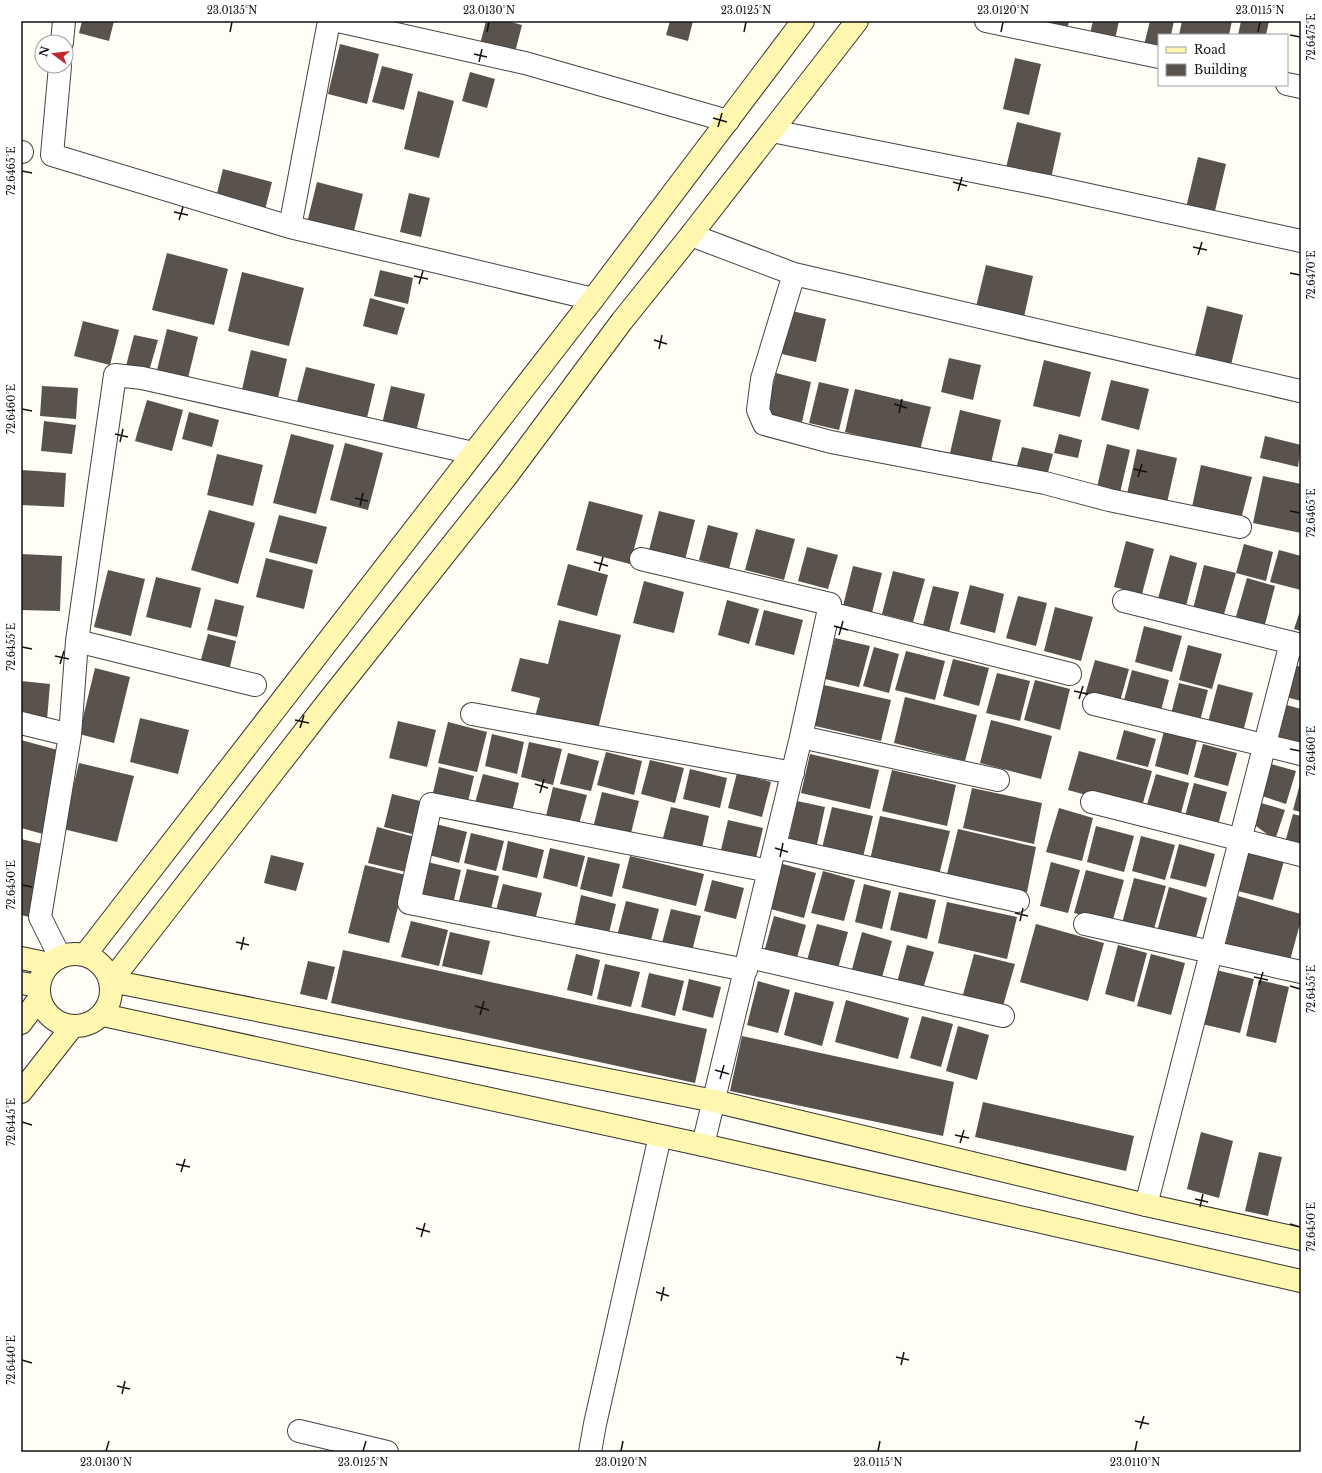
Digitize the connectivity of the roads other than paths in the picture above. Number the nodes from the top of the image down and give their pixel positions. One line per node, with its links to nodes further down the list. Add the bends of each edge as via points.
1 (64, 21): 7 (street)
2 (329, 21): 14 (street)
3 (338, 21): 12 (street, via 525,63)
4 (803, 21): 12 (street)
5 (857, 21): 13 (street)
6 (986, 21): 8 (street)
7 (63, 34)
8 (1158, 57)
9 (59, 74): 14 (street, via 52,156)
10 (1288, 84): 11 (street)
11 (1301, 87)
12 (728, 121): 18 (street)
13 (772, 130): 15 (street); 16 (street)
14 (290, 227): 18 (street)
15 (691, 235): 17 (street); 51 (street, via 622,321 506,478)
16 (1301, 241)
17 (794, 274): 19 (street); 21 (street, via 762,379 758,410 764,424 831,442 1045,483 1109,500)
18 (593, 299): 20 (street)
19 (1300, 391)
20 (473, 453): 25 (street, via 115,374); 46 (street)
21 (1240, 527)
22 (642, 559): 24 (street, via 830,604)
23 (1124, 601): 26 (street)
24 (828, 613): 27 (street); 33 (street)
25 (77, 641): 28 (street); 32 (street)
26 (1296, 644): 34 (street)
27 (1070, 674)
28 (255, 685)
29 (1094, 704): 34 (street)
30 (472, 714): 36 (street)
31 (21, 723): 32 (street)
32 (70, 735): 48 (street, via 40,917)
33 (801, 737): 36 (street); 37 (street)
34 (1264, 745): 35 (street); 39 (street)
35 (1301, 754)
36 (793, 773): 40 (street)
37 (998, 780)
38 (1092, 802): 39 (street)
39 (1240, 840): 41 (street); 45 (street)
40 (775, 847): 42 (street); 43 (street)
41 (1301, 855)
42 (769, 871): 49 (street); 49 (street, via 431,804 409,903)
43 (1018, 901)
44 (1084, 924): 45 (street)
45 (1210, 953): 50 (street); 61 (street)
46 (85, 955): 48 (street, via 73,954); 51 (street, via 96,961)
47 (21, 958): 48 (street)
48 (55, 960): 52 (street)
49 (747, 964): 54 (street); 58 (street)
50 (1301, 972)
51 (111, 981): 53 (street, via 109,1005); 58 (street)
52 (33, 989): 55 (street); 56 (street, via 51,1018)
53 (103, 1015): 56 (street, via 94,1022); 59 (street)
54 (1003, 1016)
55 (21, 1023)
56 (72, 1027): 57 (street)
57 (21, 1092)
58 (714, 1101): 60 (street); 61 (street)
59 (660, 1136): 60 (street); 66 (street)
60 (704, 1145): 63 (street)
61 (1146, 1205): 62 (street)
62 (1301, 1239)
63 (1301, 1281)
64 (300, 1431): 65 (street)
65 (387, 1452)
66 (590, 1452)

